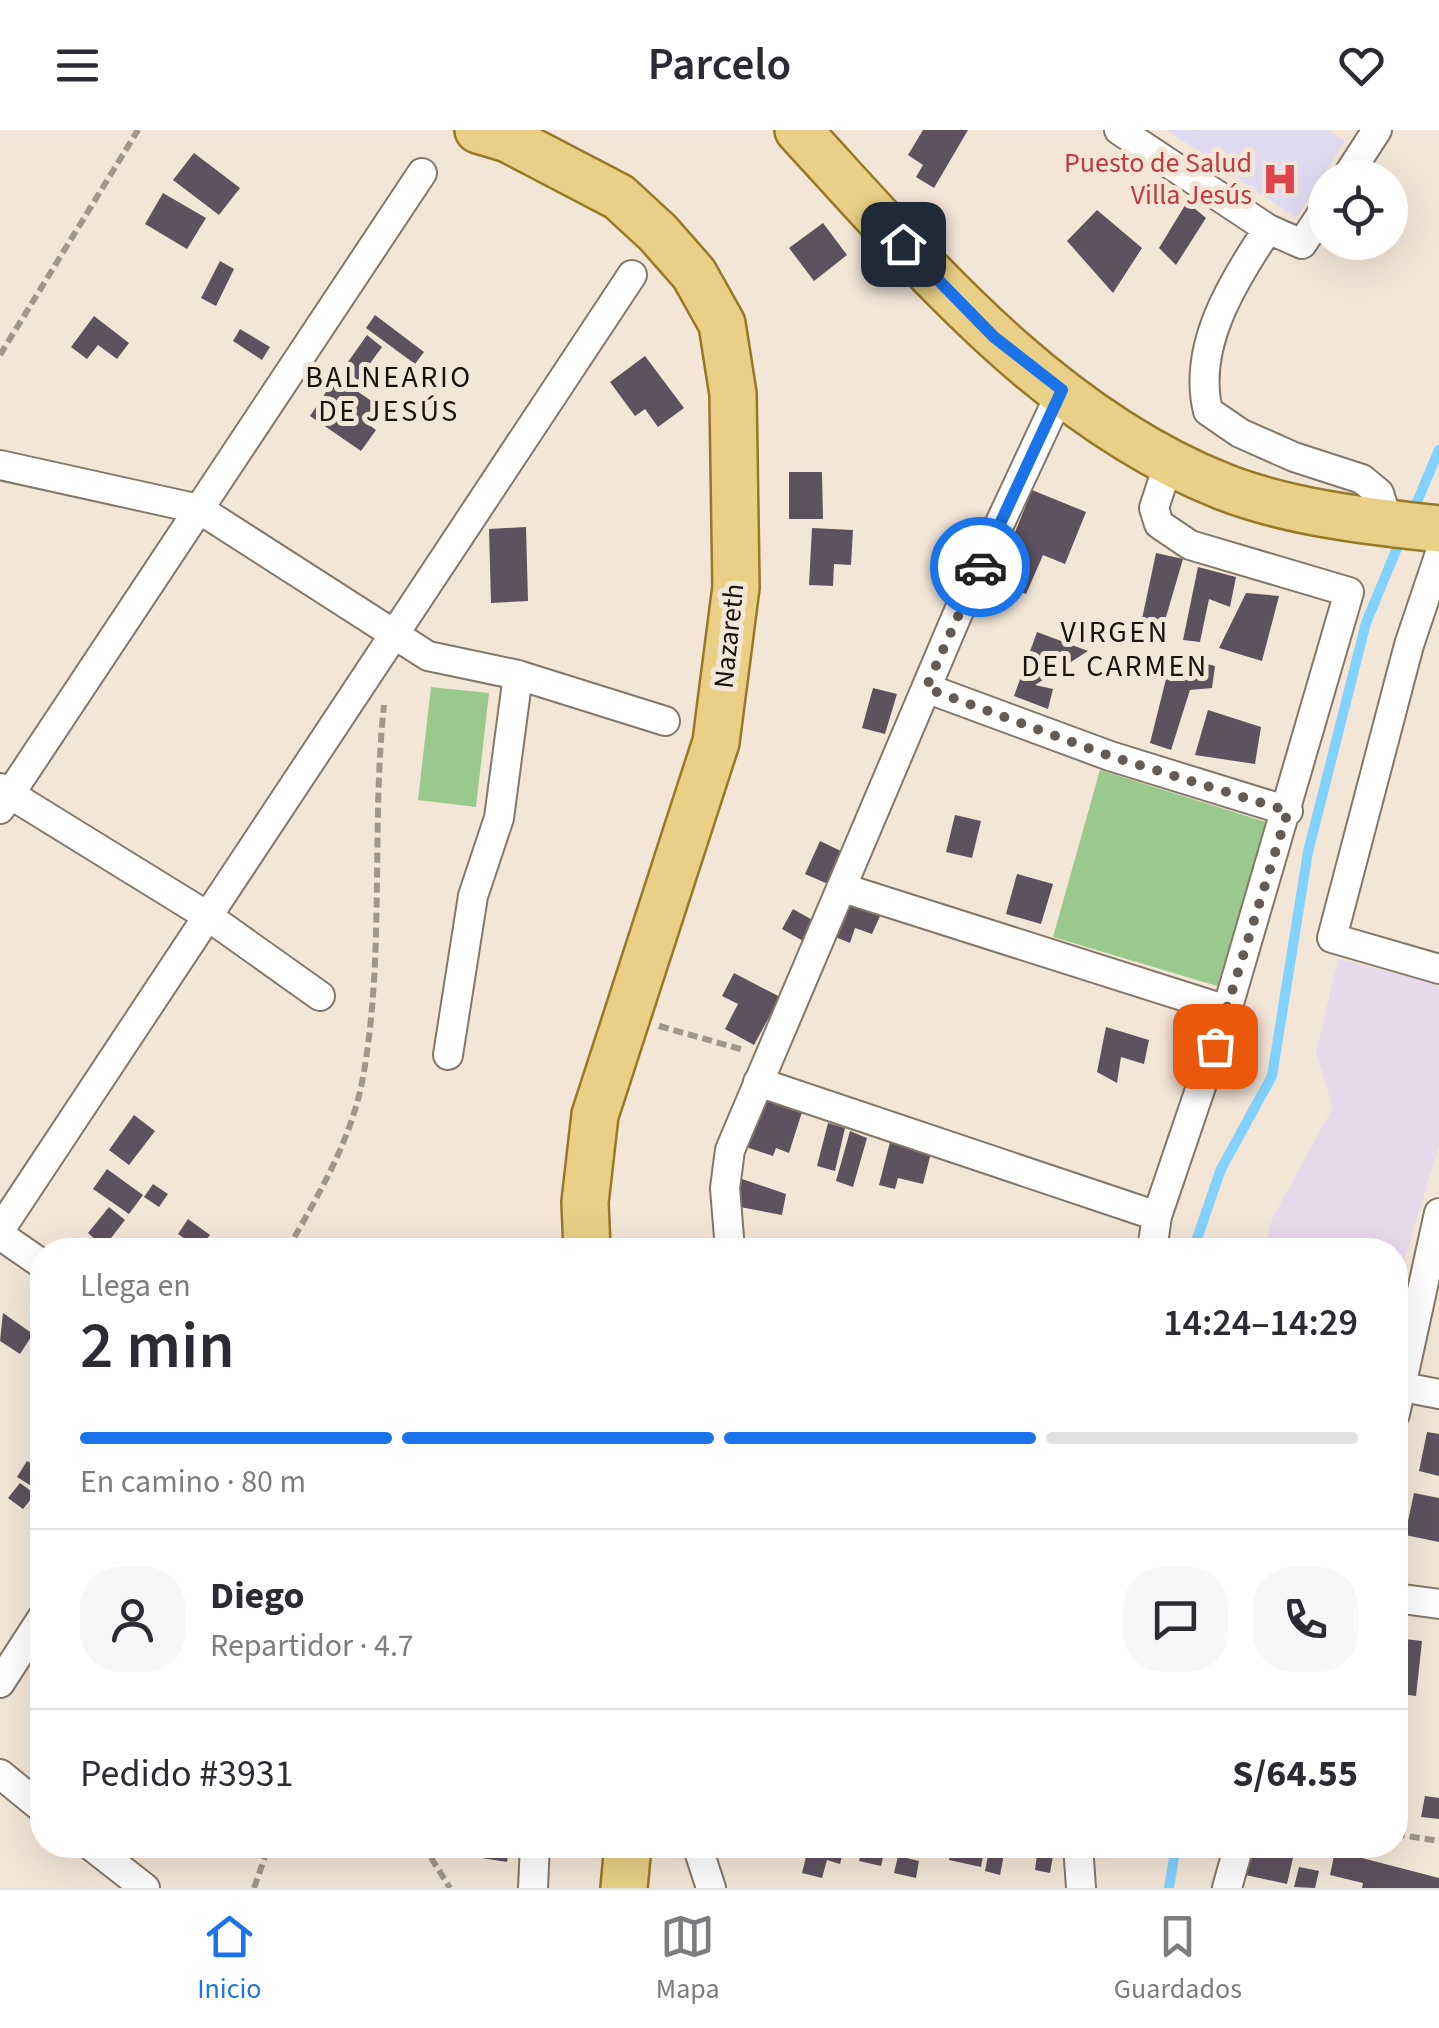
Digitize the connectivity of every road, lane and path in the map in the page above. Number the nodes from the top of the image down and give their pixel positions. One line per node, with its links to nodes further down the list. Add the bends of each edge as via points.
1 (138, 130): 11 (path)
2 (478, 130): 30 (main road, Nazareth, via 508,138 620,197 694,274 722,324 733,394 736,500 726,678 716,742)
3 (798, 130): 12 (main road, via 981,324)
4 (1118, 130): 8 (street)
5 (1377, 130): 6 (street)
6 (1358, 160)
7 (422, 173): 15 (street)
8 (1268, 229): 9 (street, via 1302,244); 16 (street, via 1221,310 1200,382 1208,412 1294,457 1362,478 1379,493)
9 (1308, 235)
10 (632, 275): 18 (street)
11 (0, 356)
12 (1062, 390): 13 (main road); 20 (street)
13 (1170, 462): 16 (main road, via 1226,488 1287,505); 24 (street, via 1154,508 1158,524 1190,544 1349,592)
14 (0, 464): 15 (street)
15 (199, 508): 18 (street); 23 (street)
16 (1388, 522): 17 (main road)
17 (1438, 538): 27 (street, via 1332,938)
18 (392, 634): 19 (street, via 428,656); 26 (street)
19 (518, 674): 22 (street); 31 (street, via 499,818 473,896)
20 (926, 688): 24 (street, via 1110,756); 25 (street)
21 (385, 698): 36 (path, via 362,1078 330,1176)
22 (666, 722)
23 (4, 796): 26 (street)
24 (1288, 811): 29 (street)
25 (843, 888): 29 (street); 32 (street)
26 (209, 916): 28 (street); 35 (street)
27 (1439, 969)
28 (320, 996)
29 (1227, 1010): 34 (street)
30 (625, 1016): 32 (path); 37 (main road, Nazareth, via 595,1115)
31 (448, 1055)
32 (763, 1070): 34 (street); 38 (street, via 730,1150)
33 (1439, 1213): 41 (street)
34 (1157, 1216): 39 (street)
35 (0, 1232): 40 (street)
36 (294, 1238)
37 (587, 1238)
38 (729, 1238)
39 (1154, 1238)
40 (30, 1255)
41 (1408, 1363)
42 (1408, 1388): 43 (street)
43 (1439, 1394)
44 (1408, 1600): 45 (street)
45 (1439, 1604)
46 (30, 1637): 47 (street)
47 (0, 1683)
48 (0, 1774): 49 (street)
49 (30, 1798)
50 (1408, 1836): 51 (path)
51 (1439, 1841)
52 (107, 1858): 60 (street)
53 (264, 1858): 61 (path)
54 (431, 1858): 62 (path)
55 (535, 1858): 63 (street)
56 (627, 1858): 64 (main road)
57 (701, 1858): 65 (street)
58 (1079, 1858): 66 (street)
59 (1235, 1858): 67 (street)
60 (145, 1888)
61 (254, 1888)
62 (450, 1888)
63 (533, 1888)
64 (624, 1888)
65 (711, 1888)
66 (1081, 1888)
67 (1227, 1888)

